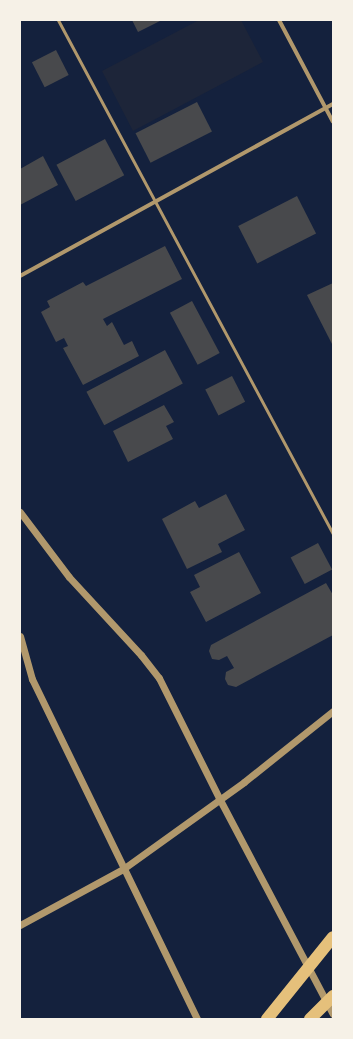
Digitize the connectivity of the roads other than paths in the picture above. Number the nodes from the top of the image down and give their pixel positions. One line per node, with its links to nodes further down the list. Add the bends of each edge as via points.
1 (58, 20): 6 (lane)
2 (279, 20): 4 (street)
3 (333, 104): 4 (street)
4 (326, 108): 5 (street); 6 (street)
5 (333, 122)
6 (157, 202): 7 (street); 9 (lane)
7 (20, 276)
8 (20, 512): 12 (street, via 69,577 142,655 160,678)
9 (333, 534)
10 (20, 636): 13 (street, via 32,679)
11 (333, 711): 12 (street, via 293,745)
12 (219, 798): 13 (street); 17 (street)
13 (123, 869): 14 (street); 18 (street)
14 (20, 925)
15 (333, 937): 19 (highway)
16 (333, 996): 20 (highway)
17 (333, 1014)
18 (197, 1019)
19 (268, 1019)
20 (310, 1019)

